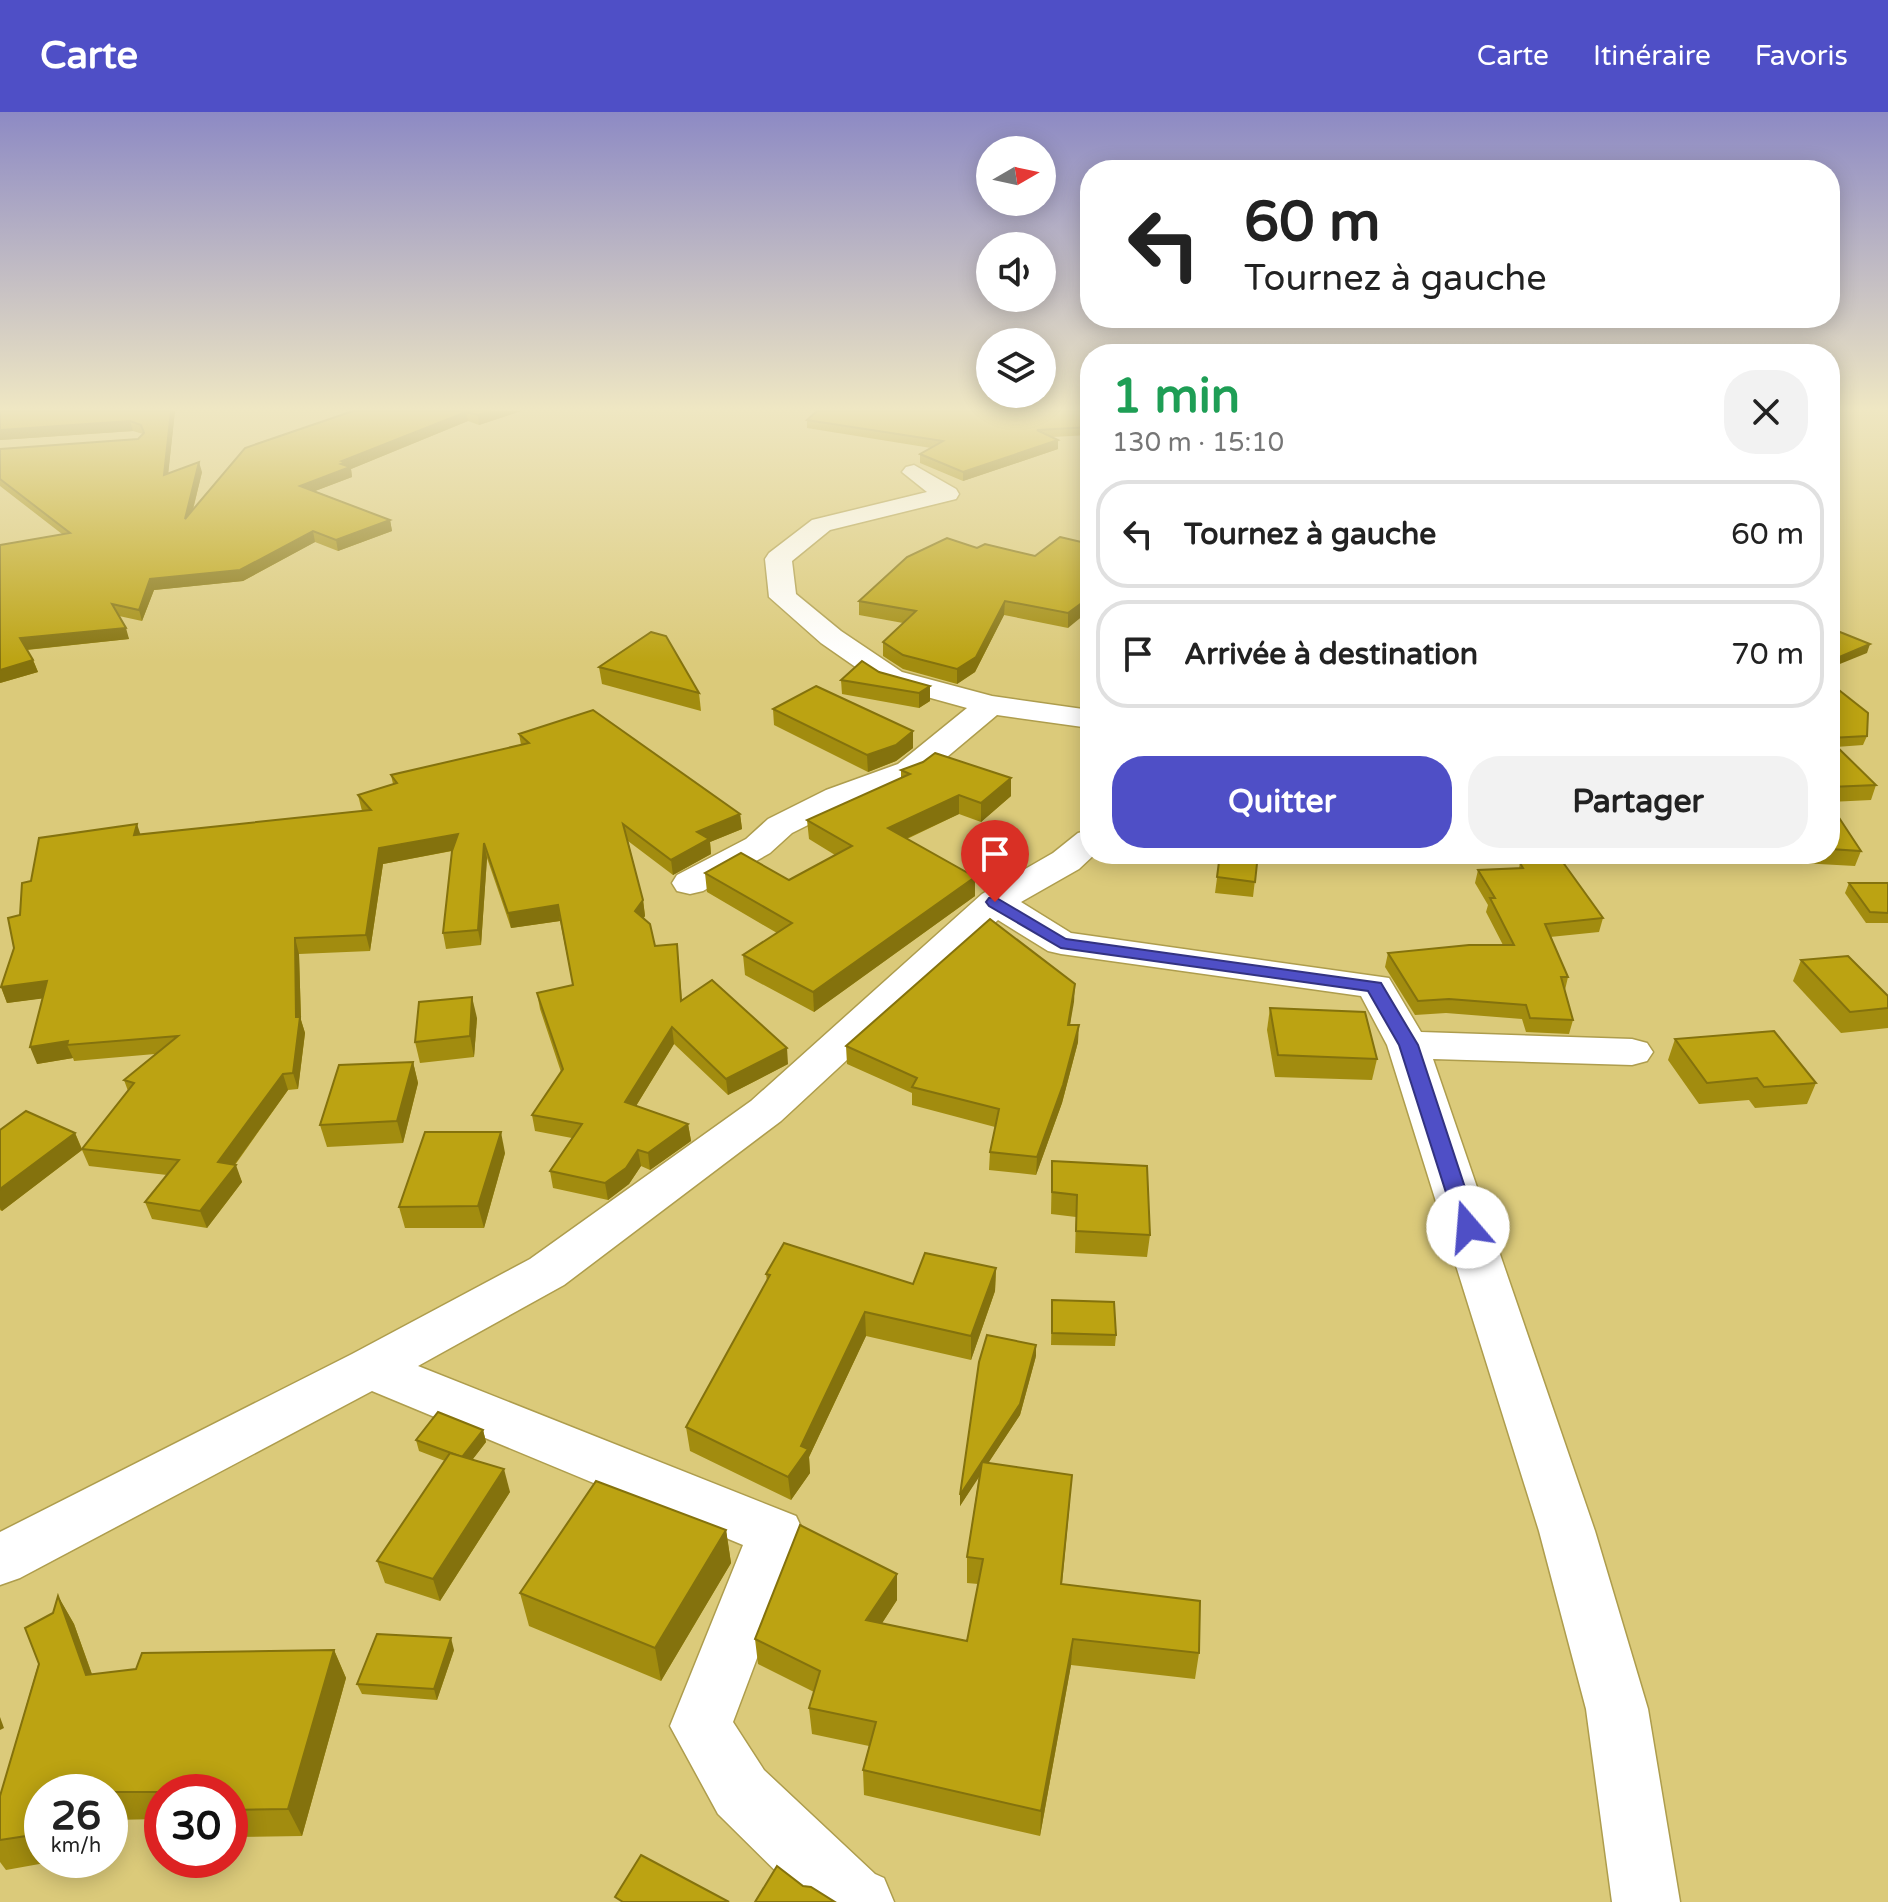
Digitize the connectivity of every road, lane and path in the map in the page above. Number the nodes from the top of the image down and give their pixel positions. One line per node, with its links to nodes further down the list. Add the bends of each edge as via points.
1 (945, 495): 2 (street, via 821,525 778,559 783,597 891,678)
2 (990, 705): 3 (street); 5 (street, via 910,771 838,797 780,826 758,846)
3 (1080, 718)
4 (1080, 849): 6 (street)
5 (690, 883)
6 (995, 902): 7 (street, via 1061,943 1375,986); 9 (street, via 766,1111 547,1272)
7 (1408, 1045): 8 (street); 12 (street, via 1567,1531 1617,1709)
8 (1632, 1052)
9 (370, 1368): 10 (street); 11 (street, via 776,1533 701,1726 741,1792)
10 (0, 1560)
11 (860, 1902)
12 (1646, 1902)

